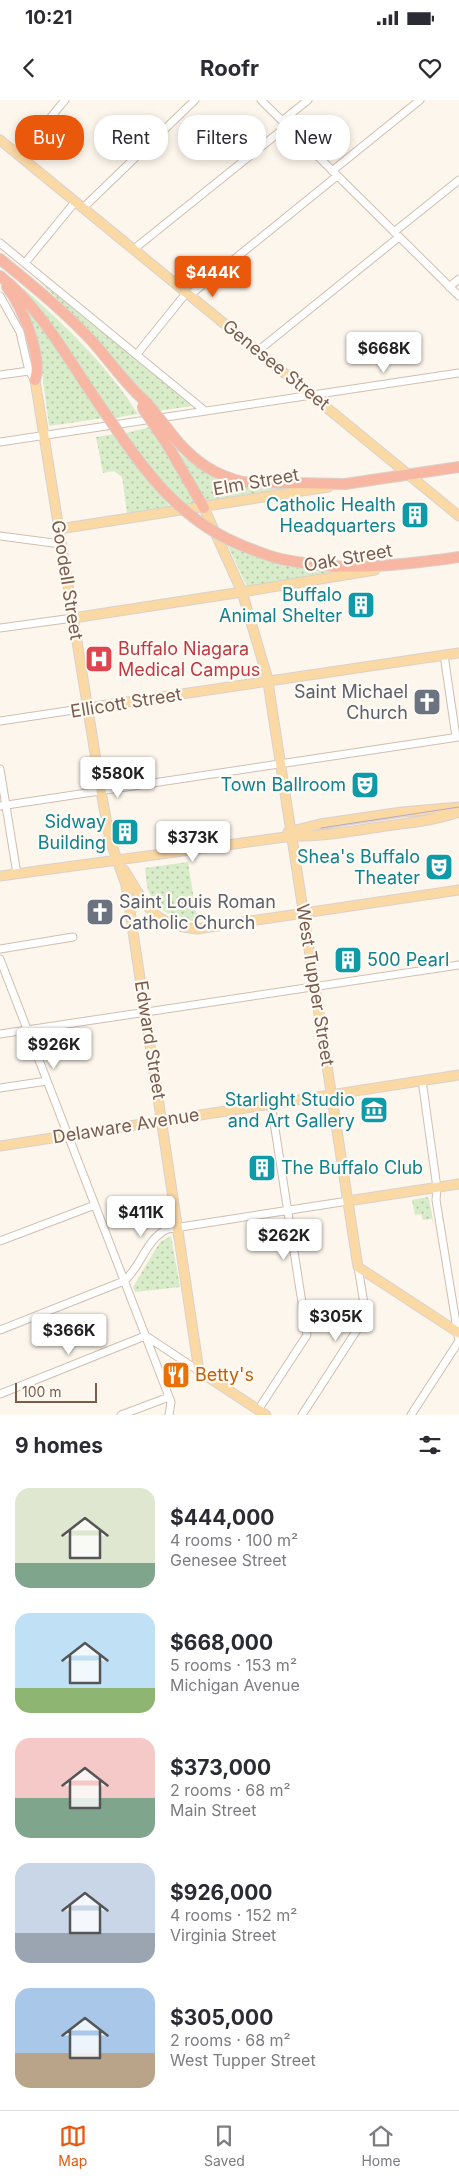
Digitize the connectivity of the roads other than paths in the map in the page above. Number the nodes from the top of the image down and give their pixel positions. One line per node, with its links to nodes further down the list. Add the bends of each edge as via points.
1 (65, 100): 6 (street)
2 (195, 100): 17 (street)
3 (261, 100): 7 (street)
4 (308, 100): 8 (street)
5 (420, 100): 14 (street)
6 (53, 115)
7 (276, 115)
8 (292, 115)
9 (276, 130): 20 (street)
10 (0, 140): 11 (main road, Genesee Street)
11 (15, 152)
12 (25, 160): 16 (main road, Genesee Street)
13 (322, 160): 14 (street)
14 (335, 173): 18 (street); 26 (street)
15 (459, 180): 18 (street)
16 (76, 202): 17 (main road, Genesee Street); 22 (street)
17 (83, 208): 20 (main road, Genesee Street)
18 (397, 234): 25 (street); 30 (street)
19 (0, 243): 22 (street)
20 (134, 249): 26 (main road, Genesee Street)
21 (0, 259): 36 (highway, via 75,323)
22 (25, 263): 31 (street)
23 (0, 277): 35 (highway, via 18,302 31,335); 50 (highway, bridge, via 34,309 141,466 178,507 206,528 280,559 324,566)
24 (459, 279): 25 (street)
25 (450, 287): 28 (street)
26 (188, 293): 30 (main road, Genesee Street); 31 (street)
27 (0, 296): 29 (street, Goodell Street)
28 (459, 296)
29 (3, 306): 32 (street, Goodell Street, via 20,332)
30 (258, 350): 37 (main road, Genesee Street)
31 (137, 354): 38 (street)
32 (29, 371): 34 (street); 35 (street, Goodell Street)
33 (459, 374): 37 (street)
34 (0, 375)
35 (35, 380): 39 (main road, Goodell Street)
36 (136, 394): 43 (highway, bridge, via 193,459 226,478 259,483); 44 (highway, bridge)
37 (313, 395): 38 (street); 42 (main road, Genesee Street)
38 (205, 411): 39 (street)
39 (44, 436): 40 (street); 46 (main road, Goodell Street)
40 (0, 442)
41 (459, 467): 42 (highway, Elm Street)
42 (410, 475): 43 (highway, Elm Street); 45 (main road, Genesee Street)
43 (345, 484): 44 (main road, Elm Street)
44 (204, 508): 46 (main road, Elm Street); 51 (main road, West Tupper Street)
45 (459, 516)
46 (59, 529): 48 (main road, Goodell Street)
47 (0, 536): 48 (street)
48 (61, 544): 52 (main road, Goodell Street)
49 (459, 557): 50 (highway, Oak Street)
50 (395, 566): 51 (main road, Oak Street)
51 (242, 592): 52 (main road, Oak Street); 56 (main road, West Tupper Street)
52 (73, 618): 53 (street); 57 (main road, Goodell Street)
53 (0, 628)
54 (459, 653): 55 (main road, Ellicott Street)
55 (444, 655): 56 (main road, Ellicott Street); 59 (street)
56 (268, 682): 57 (main road, Ellicott Street); 60 (main road, West Tupper Street)
57 (87, 708): 58 (street, Ellicott Street); 62 (main road, Goodell Street)
58 (0, 721)
59 (457, 737): 60 (street)
60 (281, 763): 62 (street); 66 (main road, West Tupper Street)
61 (0, 769): 63 (street)
62 (101, 790): 63 (street); 67 (main road, Goodell Street, via 110,840)
63 (3, 805): 68 (street)
64 (459, 807): 66 (main road, via 320,824)
65 (459, 812): 66 (main road, via 440,818 320,836)
66 (292, 834): 67 (main road); 71 (main road, West Tupper Street)
67 (118, 859): 68 (main road); 71 (main road, via 149,908 170,925 197,929); 77 (main road, Edward Street, via 126,885)
68 (17, 874): 69 (main road)
69 (0, 876)
70 (459, 890): 71 (main road)
71 (304, 914): 76 (main road, West Tupper Street)
72 (74, 937): 73 (street)
73 (0, 949)
74 (0, 959): 78 (street)
75 (459, 965): 76 (street)
76 (316, 987): 77 (street); 84 (main road, West Tupper Street)
77 (146, 1013): 78 (street); 86 (main road, Edward Street)
78 (27, 1030): 79 (street); 82 (street)
79 (0, 1034)
80 (459, 1074): 81 (main road, Delaware Avenue)
81 (422, 1080): 84 (main road, Delaware Avenue); 90 (street)
82 (47, 1081): 83 (street); 87 (street)
83 (0, 1088)
84 (332, 1094): 85 (main road, Delaware Avenue); 91 (main road, West Tupper Street)
85 (271, 1104): 86 (main road, Delaware Avenue); 93 (street)
86 (162, 1121): 87 (main road, Delaware Avenue); 94 (main road, Edward Street)
87 (68, 1136): 88 (main road, Delaware Avenue); 92 (street)
88 (0, 1146)
89 (459, 1184): 90 (main road)
90 (437, 1188): 91 (main road); 99 (street, via 436,1200)
91 (348, 1201): 93 (street); 96 (main road, West Tupper Street)
92 (95, 1206): 95 (street); 97 (street)
93 (288, 1210): 94 (street); 104 (street, via 307,1335)
94 (178, 1227): 97 (street, via 153,1239 132,1274); 101 (main road, Edward Street)
95 (0, 1241)
96 (358, 1267): 99 (main road); 107 (street, West Tupper Street, via 366,1316)
97 (124, 1281): 98 (street); 100 (street)
98 (0, 1330)
99 (458, 1332): 108 (street, via 459,1341)
100 (145, 1336): 101 (street); 102 (street); 103 (street)
101 (199, 1370): 104 (main road)
102 (0, 1394)
103 (169, 1397): 105 (street); 106 (street)
104 (262, 1412)
105 (121, 1415)
106 (169, 1415)
107 (302, 1415)
108 (410, 1415)

